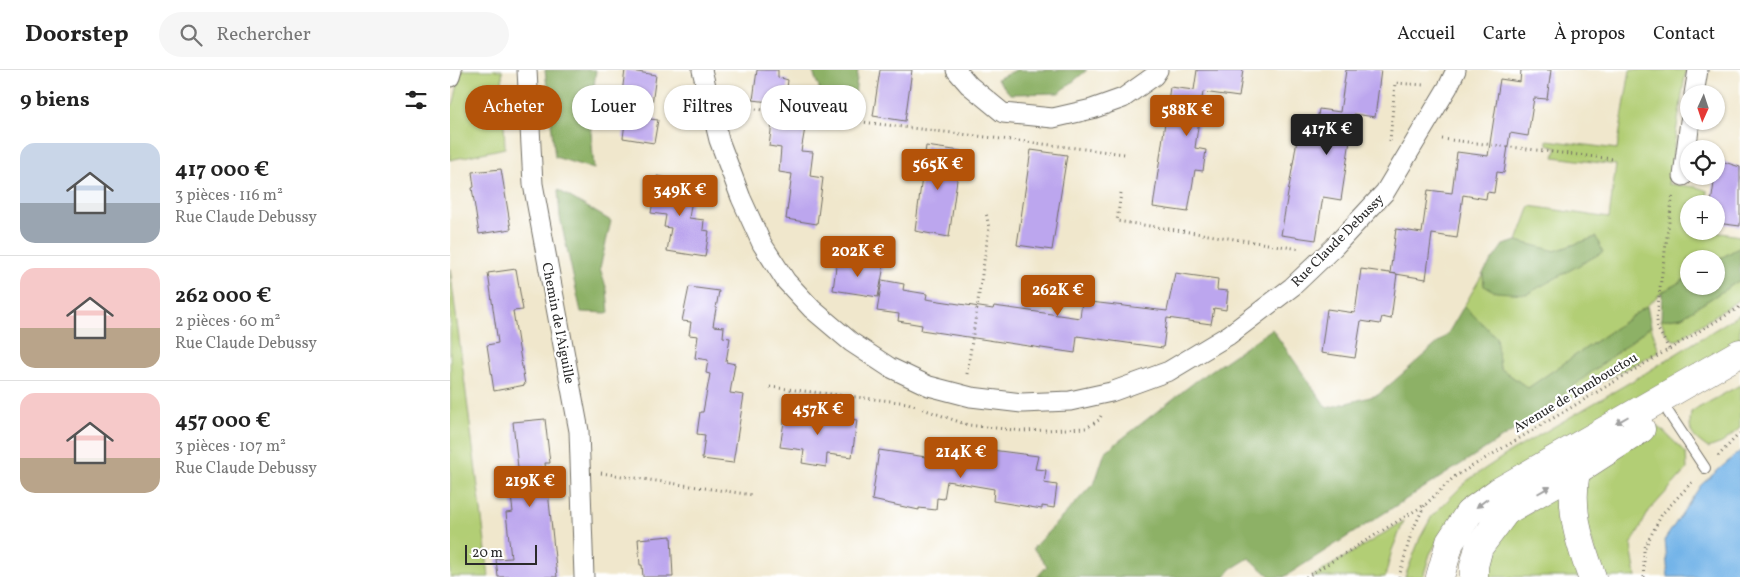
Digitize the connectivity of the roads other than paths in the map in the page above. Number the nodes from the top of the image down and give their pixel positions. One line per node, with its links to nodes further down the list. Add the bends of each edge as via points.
1 (452, 70): 8 (street)
2 (527, 70): 15 (street, Chemin de l'Aiguille, via 533,184 579,432)
3 (702, 70): 6 (street, Rue Claude Debussy, via 719,140 762,244 786,281 812,309 851,342 889,367 929,386 964,395 1022,403 1070,401 1111,392 1169,371 1229,335 1292,287 1385,192)
4 (956, 70): 5 (street, via 1003,113 1053,118 1123,98)
5 (1158, 70)
6 (1456, 70)
7 (1698, 70): 9 (street)
8 (450, 77)
9 (1696, 85)
10 (1740, 353): 16 (main road, one-way to 16, via 1490,497 1469,513 1450,542)
11 (1740, 369): 12 (main road)
12 (1668, 412): 13 (lane); 14 (main road)
13 (1705, 468)
14 (1576, 471): 17 (main road, one-way to 14, via 1479,547 1506,511); 18 (main road, via 1574,519)
15 (584, 577)
16 (1440, 577)
17 (1474, 577)
18 (1592, 577)

